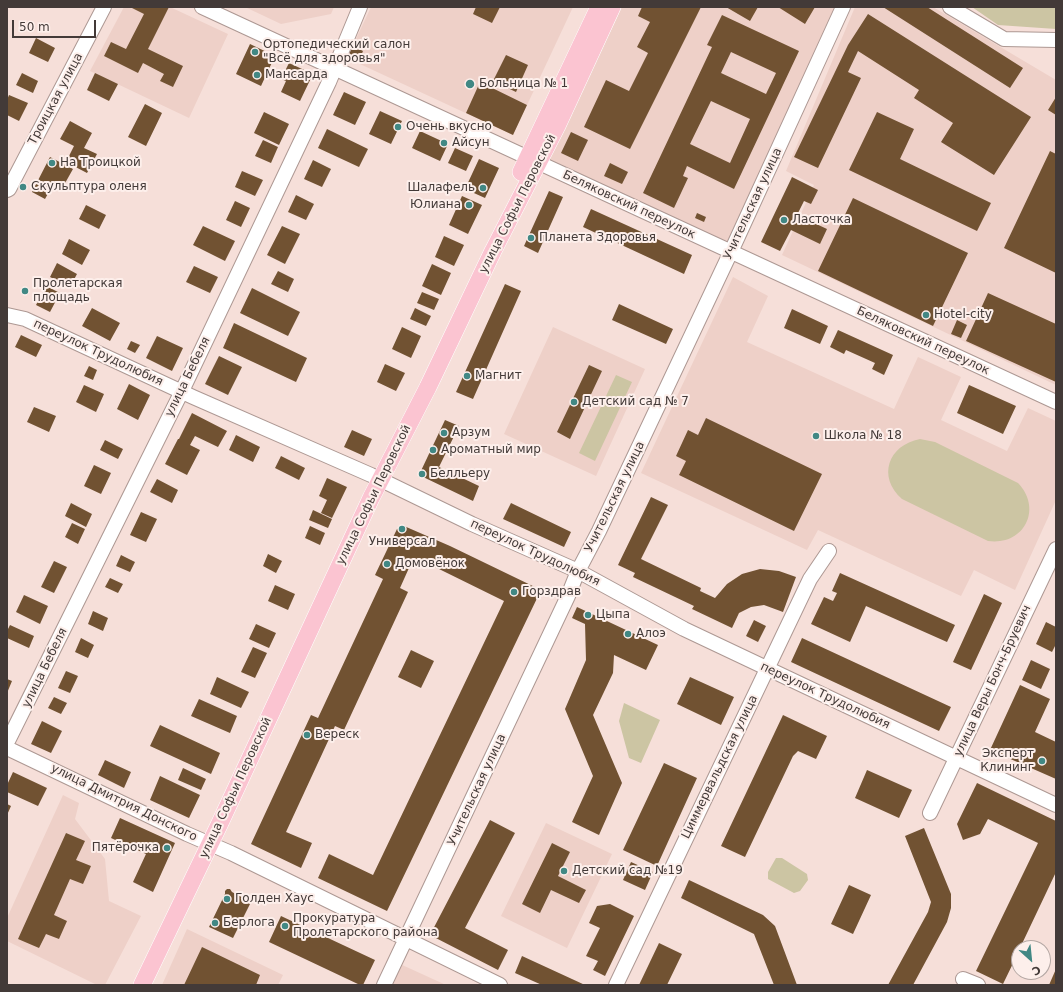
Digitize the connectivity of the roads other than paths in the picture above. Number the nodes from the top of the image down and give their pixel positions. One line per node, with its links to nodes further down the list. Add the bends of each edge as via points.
1 (104, 7): 11 (street, Троицкая улица)
2 (202, 7): 9 (street, Беляковский переулок)
3 (360, 7): 9 (street, улица Бебеля)
4 (599, 7): 10 (main road, улица Софьи Перовской)
5 (612, 7): 10 (main road, улица Софьи Перовской, via 557,126)
6 (843, 7): 12 (street, Учительская улица)
7 (950, 7): 8 (street, via 1004,39)
8 (1056, 40)
9 (334, 69): 10 (street, Беляковский переулок); 14 (street, улица Бебеля)
10 (533, 160): 12 (street, Беляковский переулок); 16 (main road, улица Софьи Перовской, via 428,387)
11 (7, 190)
12 (731, 252): 15 (street, Беляковский переулок); 19 (street, Учительская улица)
13 (7, 315): 14 (street, переулок Трудолюбия, via 25,319)
14 (182, 392): 16 (street, переулок Трудолюбия); 21 (street, улица Бебеля)
15 (1056, 402)
16 (376, 477): 19 (street, переулок Трудолюбия, via 472,524); 26 (main road, улица Софьи Перовской)
17 (1056, 549): 23 (street, улица Веры Бонч-Бруевич)
18 (829, 551): 20 (street, Циммервальдская улица, via 810,579)
19 (578, 571): 20 (street, переулок Трудолюбия, via 684,629); 27 (street, Учительская улица)
20 (767, 669): 23 (street, переулок Трудолюбия); 33 (street, Циммервальдская улица)
21 (7, 743)
22 (7, 748): 26 (street, улица Дмитрия Донского)
23 (956, 758): 24 (street, переулок Трудолюбия); 25 (street, улица Веры Бонч-Бруевич)
24 (1056, 805)
25 (930, 813)
26 (205, 842): 27 (street, улица Дмитрия Донского); 29 (main road, улица Софьи Перовской); 30 (main road, улица Софьи Перовской)
27 (406, 939): 31 (street, Учительская улица); 32 (street, улица Дмитрия Донского)
28 (963, 979): 34 (street)
29 (131, 985)
30 (142, 985)
31 (384, 985)
32 (500, 985)
33 (616, 985)
34 (978, 985)

